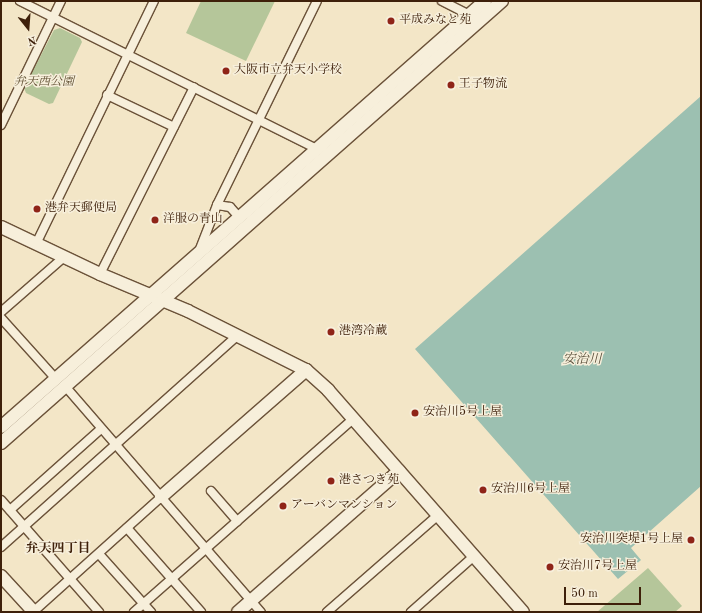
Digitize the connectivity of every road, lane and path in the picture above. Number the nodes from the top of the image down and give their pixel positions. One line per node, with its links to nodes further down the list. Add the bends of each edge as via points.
1 (20, 1): 9 (street)
2 (61, 1): 9 (street)
3 (154, 1): 10 (street)
4 (317, 1): 13 (street)
5 (442, 1): 8 (street)
6 (485, 1): 8 (street)
7 (502, 1): 17 (street)
8 (469, 16): 16 (street)
9 (54, 17): 10 (street); 14 (street)
10 (127, 54): 11 (street); 12 (street)
11 (194, 87): 13 (street); 15 (street)
12 (107, 95): 15 (street); 21 (street)
13 (259, 120): 16 (street, via 308,147); 18 (street)
14 (1, 125)
15 (174, 127): 24 (street)
16 (317, 148): 17 (street); 19 (street)
17 (326, 158): 26 (street)
18 (217, 205): 19 (street, via 230,207); 22 (street)
19 (239, 217): 22 (street)
20 (1, 227): 21 (street)
21 (36, 244): 23 (street)
22 (198, 255): 25 (street)
23 (64, 257): 24 (street); 27 (street)
24 (100, 274): 25 (street)
25 (150, 295): 26 (street); 31 (street)
26 (163, 300): 29 (street); 31 (street)
27 (1, 312)
28 (1, 318): 31 (street)
29 (238, 335): 30 (street); 36 (street)
30 (306, 370): 32 (street); 39 (street)
31 (61, 383): 33 (street); 34 (street); 35 (street)
32 (353, 419): 37 (street); 43 (street)
33 (1, 427)
34 (101, 429): 36 (street); 41 (street)
35 (1, 442)
36 (115, 444): 39 (street); 44 (street, via 112,451)
37 (399, 471): 42 (street); 53 (street)
38 (211, 491): 43 (street)
39 (161, 497): 45 (street); 47 (street)
40 (1, 500): 41 (street)
41 (10, 510): 44 (street)
42 (438, 515): 49 (street); 62 (street)
43 (237, 521): 47 (street)
44 (24, 527): 46 (street); 52 (street)
45 (127, 528): 48 (street); 51 (street)
46 (1, 547)
47 (206, 548): 51 (street); 53 (street)
48 (99, 554): 52 (street); 54 (street)
49 (474, 556): 63 (street); 64 (street)
50 (1, 576): 55 (street)
51 (171, 578): 54 (street); 59 (street)
52 (70, 579): 55 (street); 56 (street)
53 (251, 600): 60 (street); 61 (street)
54 (144, 604): 57 (street); 58 (street)
55 (34, 612)
56 (100, 612)
57 (134, 612)
58 (151, 612)
59 (201, 612)
60 (238, 612)
61 (261, 612)
62 (327, 612)
63 (411, 612)
64 (523, 612)

